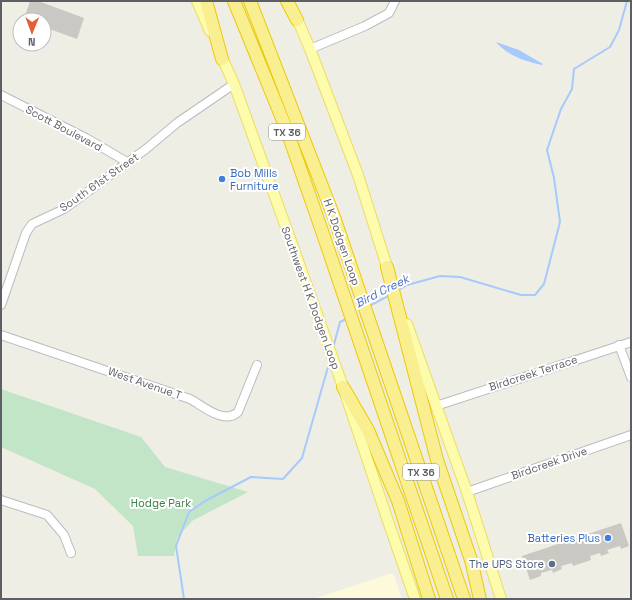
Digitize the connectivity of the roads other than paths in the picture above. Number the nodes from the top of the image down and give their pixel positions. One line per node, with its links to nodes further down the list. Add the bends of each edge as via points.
1 (197, 1): 9 (main road, Southwest H K Dodgen Loop)
2 (206, 1): 9 (highway)
3 (234, 1): 29 (highway, H K Dodgen Loop / TX 36, via 286,128)
4 (250, 1): 30 (highway, H K Dodgen Loop / TX 36, via 334,218)
5 (289, 1): 7 (highway)
6 (395, 1): 8 (street, via 389,14)
7 (298, 20): 8 (main road)
8 (310, 49): 13 (main road, via 358,175)
9 (222, 58): 10 (main road, Southwest H K Dodgen Loop)
10 (234, 84): 12 (street, South 61st Street, via 177,123); 21 (main road, Southwest H K Dodgen Loop)
11 (1, 95): 12 (street, Scott Boulevard)
12 (127, 162): 14 (street, South 61st Street, via 64,209 32,224 26,233)
13 (387, 267): 15 (highway)
14 (1, 305)
15 (407, 332): 22 (main road); 31 (highway, via 437,460 471,560)
16 (1, 335): 19 (street, West Avenue T, via 190,399 227,417 238,412)
17 (631, 342): 18 (street, Birdcreek Terrace)
18 (619, 345): 20 (street); 22 (street, Birdcreek Terrace)
19 (257, 365)
20 (631, 376)
21 (343, 387): 27 (main road, Southwest H K Dodgen Loop, via 388,524); 28 (highway, via 368,430 398,501)
22 (436, 406): 24 (main road)
23 (631, 435): 24 (street, Birdcreek Drive)
24 (467, 492): 32 (main road)
25 (1, 500): 26 (street, via 46,515 64,535)
26 (71, 553)
27 (416, 599)
28 (429, 599)
29 (447, 599)
30 (464, 599)
31 (480, 599)
32 (501, 599)

